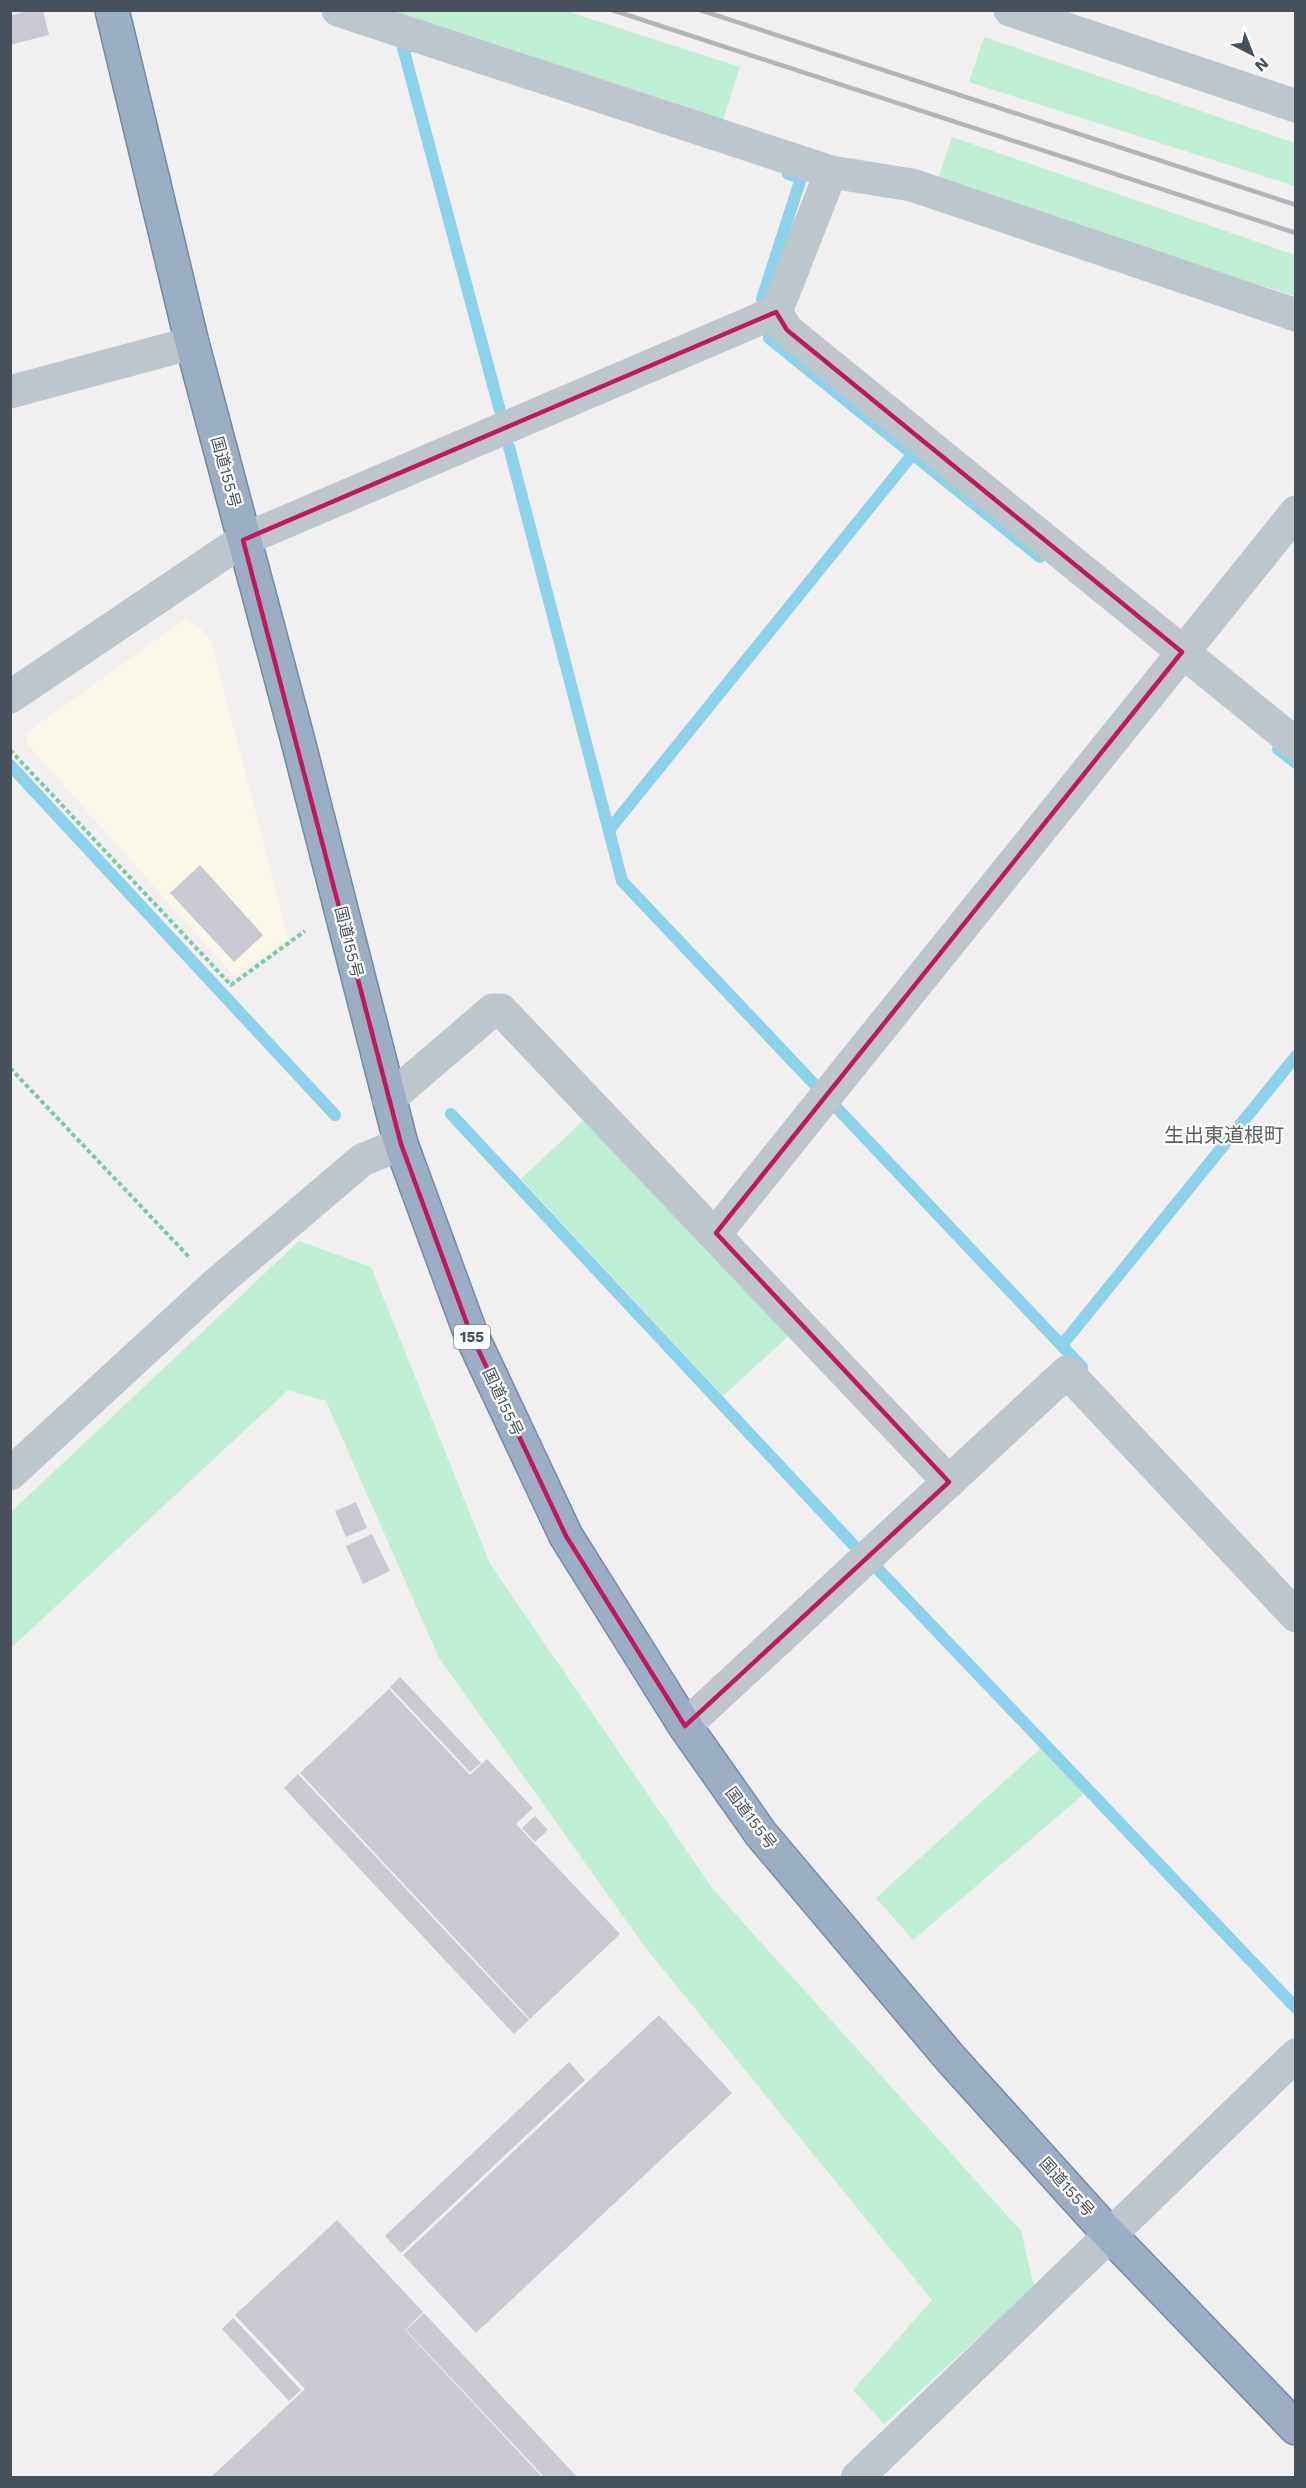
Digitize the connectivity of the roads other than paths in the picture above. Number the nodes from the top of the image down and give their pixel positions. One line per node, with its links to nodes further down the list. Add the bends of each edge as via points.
1 (112, 10): 8 (highway, 国道155号 / 155)
2 (338, 10): 5 (street)
3 (1010, 10): 4 (street)
4 (1296, 106)
5 (831, 172): 6 (street); 7 (street, via 912,185)
6 (776, 312): 11 (street); 12 (street, via 787,330)
7 (1296, 315)
8 (192, 343): 9 (street); 11 (highway, 国道155号 / 155)
9 (10, 392)
10 (1296, 512): 12 (street)
11 (243, 540): 13 (street); 15 (highway, 国道155号 / 155)
12 (1182, 652): 14 (street); 17 (street)
13 (10, 696)
14 (1296, 744)
15 (389, 1099): 16 (highway, 国道155号 / 155); 17 (street, via 493,1010 501,1010)
16 (401, 1144): 18 (street, via 362,1160 215,1285); 21 (highway, 国道155号 / 155, via 470,1332 566,1536)
17 (716, 1233): 19 (street)
18 (10, 1474)
19 (949, 1482): 20 (street, via 1066,1372); 21 (street)
20 (1291, 1599)
21 (685, 1726): 23 (highway, 国道155号 / 155, via 768,1843 951,2059)
22 (1296, 2055): 23 (street)
23 (1110, 2235): 24 (highway, 国道155号 / 155); 25 (street)
24 (1296, 2428)
25 (857, 2478)

